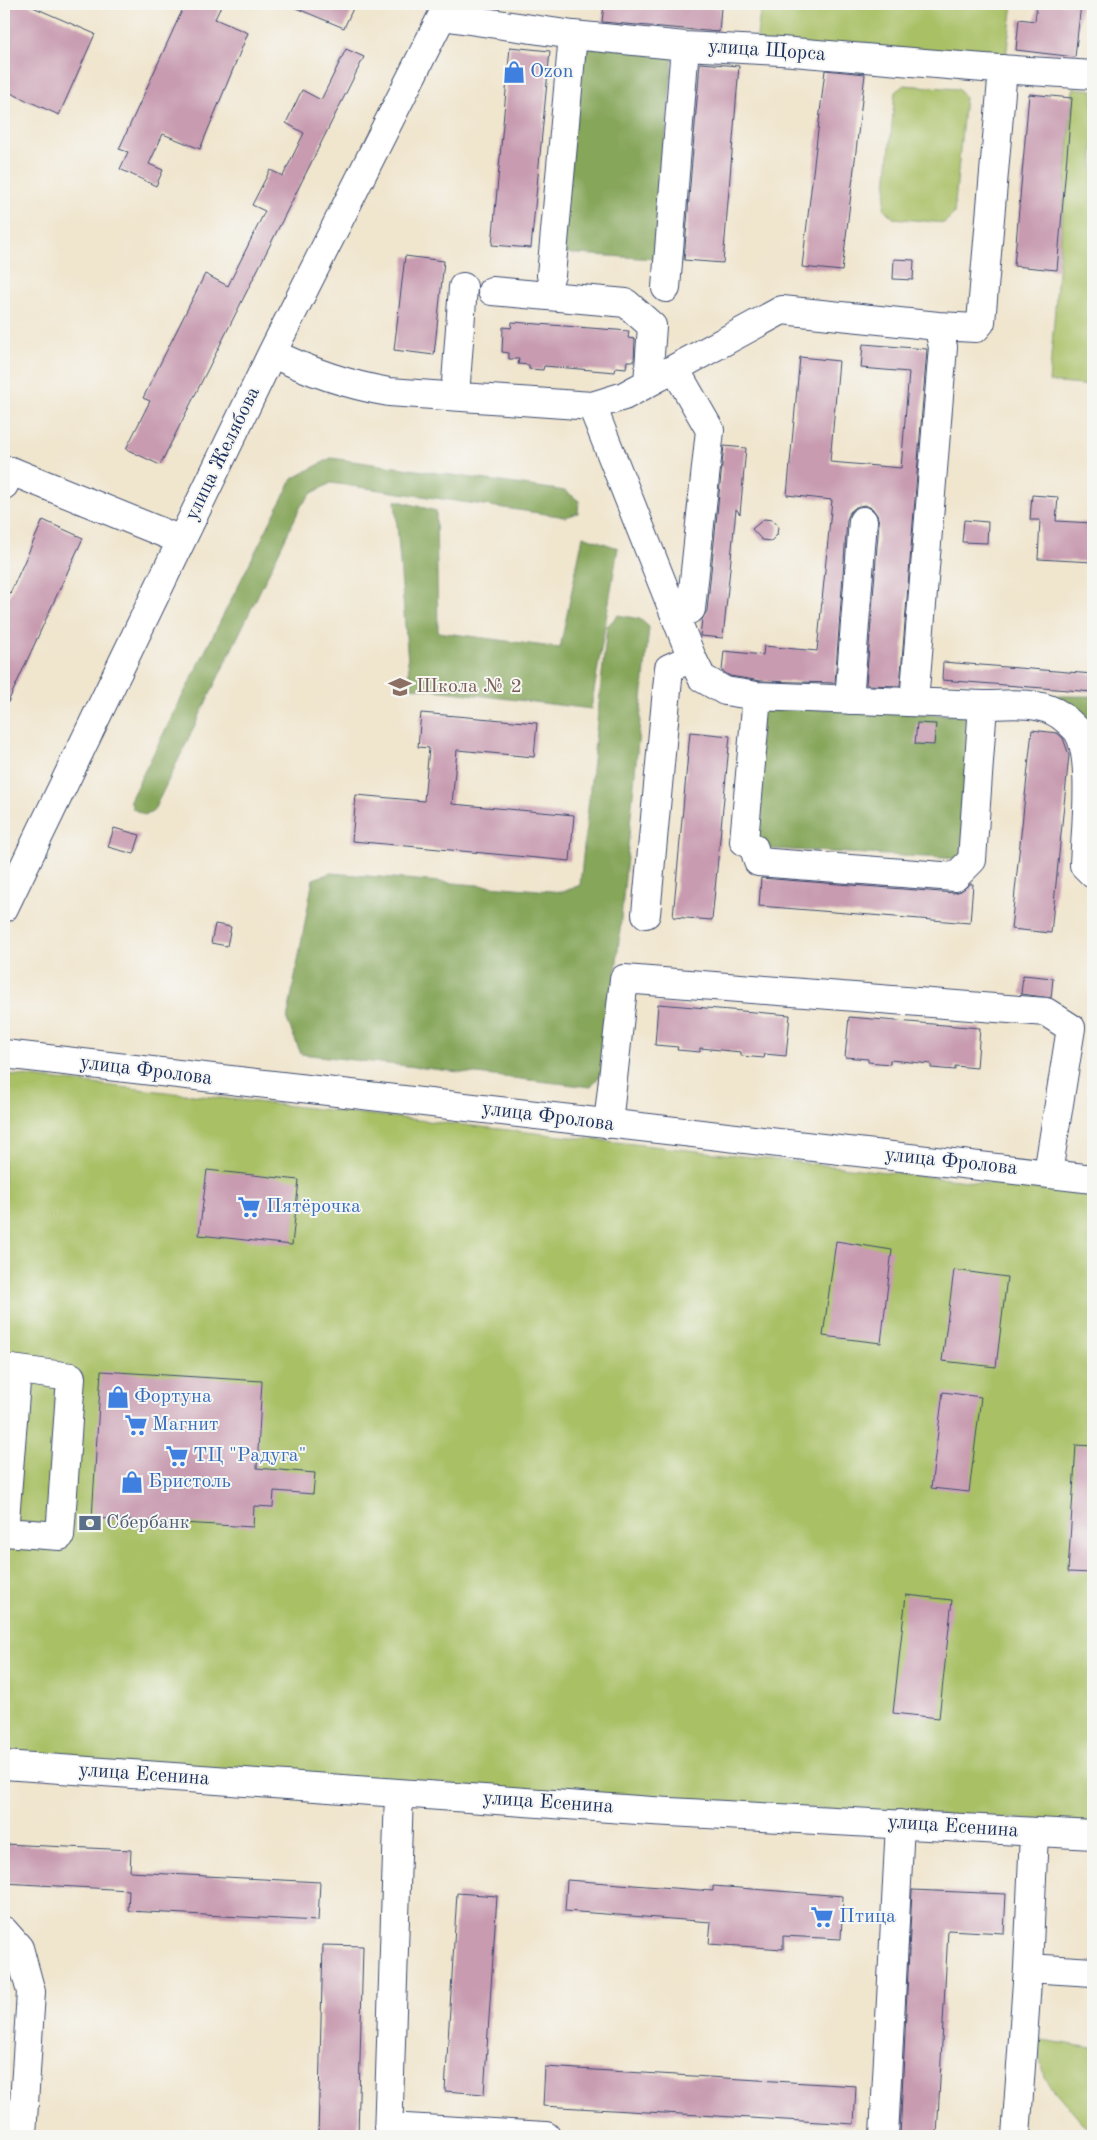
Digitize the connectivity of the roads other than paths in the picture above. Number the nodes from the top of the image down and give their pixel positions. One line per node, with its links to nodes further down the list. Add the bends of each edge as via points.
1 (445, 10): 2 (street, улица Щорса); 11 (street, улица Желябова)
2 (573, 34): 3 (street, улица Щорса); 6 (street)
3 (686, 46): 4 (street, улица Щорса); 8 (street)
4 (1003, 70): 5 (street, улица Щорса); 10 (street, via 981,322 976,328)
5 (1093, 75)
6 (551, 275)
7 (462, 287): 14 (street)
8 (666, 288)
9 (492, 291): 13 (street, via 626,303 652,326)
10 (938, 326): 12 (street, via 782,310); 23 (street, via 943,346)
11 (272, 353): 14 (street, via 359,387); 18 (street, улица Желябова)
12 (675, 369): 13 (street); 19 (street, via 710,430 692,609)
13 (648, 382): 15 (street, via 624,396)
14 (455, 396): 15 (street)
15 (592, 406): 19 (street)
16 (4, 485): 18 (street, via 10,471)
17 (863, 521): 22 (street)
18 (182, 540): 26 (street, улица Желябова)
19 (676, 616): 20 (street)
20 (692, 658): 21 (street, via 702,678 725,691); 27 (street, via 669,668)
21 (757, 696): 22 (street); 24 (street, via 744,841 754,848 758,862 955,877 972,860)
22 (849, 700): 23 (street)
23 (914, 702): 24 (street)
24 (983, 705): 25 (street, via 1031,705 1055,712 1076,729 1085,752 1087,774 1084,865)
25 (1093, 874)
26 (4, 908)
27 (646, 914)
28 (1082, 1030): 30 (street, via 1046,1012 624,979); 31 (street)
29 (4, 1054): 30 (street, улица Фролова)
30 (608, 1124): 31 (street, улица Фролова)
31 (1048, 1173): 32 (street, улица Фролова)
32 (1093, 1179)
33 (10, 1369): 33 (street, via 4,1532 60,1536 71,1377)
34 (4, 1765): 35 (street, улица Есенина)
35 (399, 1793): 36 (street, улица Есенина); 42 (street)
36 (900, 1824): 37 (street, улица Есенина); 45 (street)
37 (1034, 1833): 38 (street, улица Есенина); 40 (street)
38 (1093, 1835)
39 (4, 1931): 43 (street, via 19,1948 32,1992)
40 (1028, 1968): 41 (street); 46 (street)
41 (1093, 1972)
42 (388, 2132): 44 (street)
43 (22, 2136)
44 (546, 2136)
45 (884, 2136)
46 (1016, 2136)

